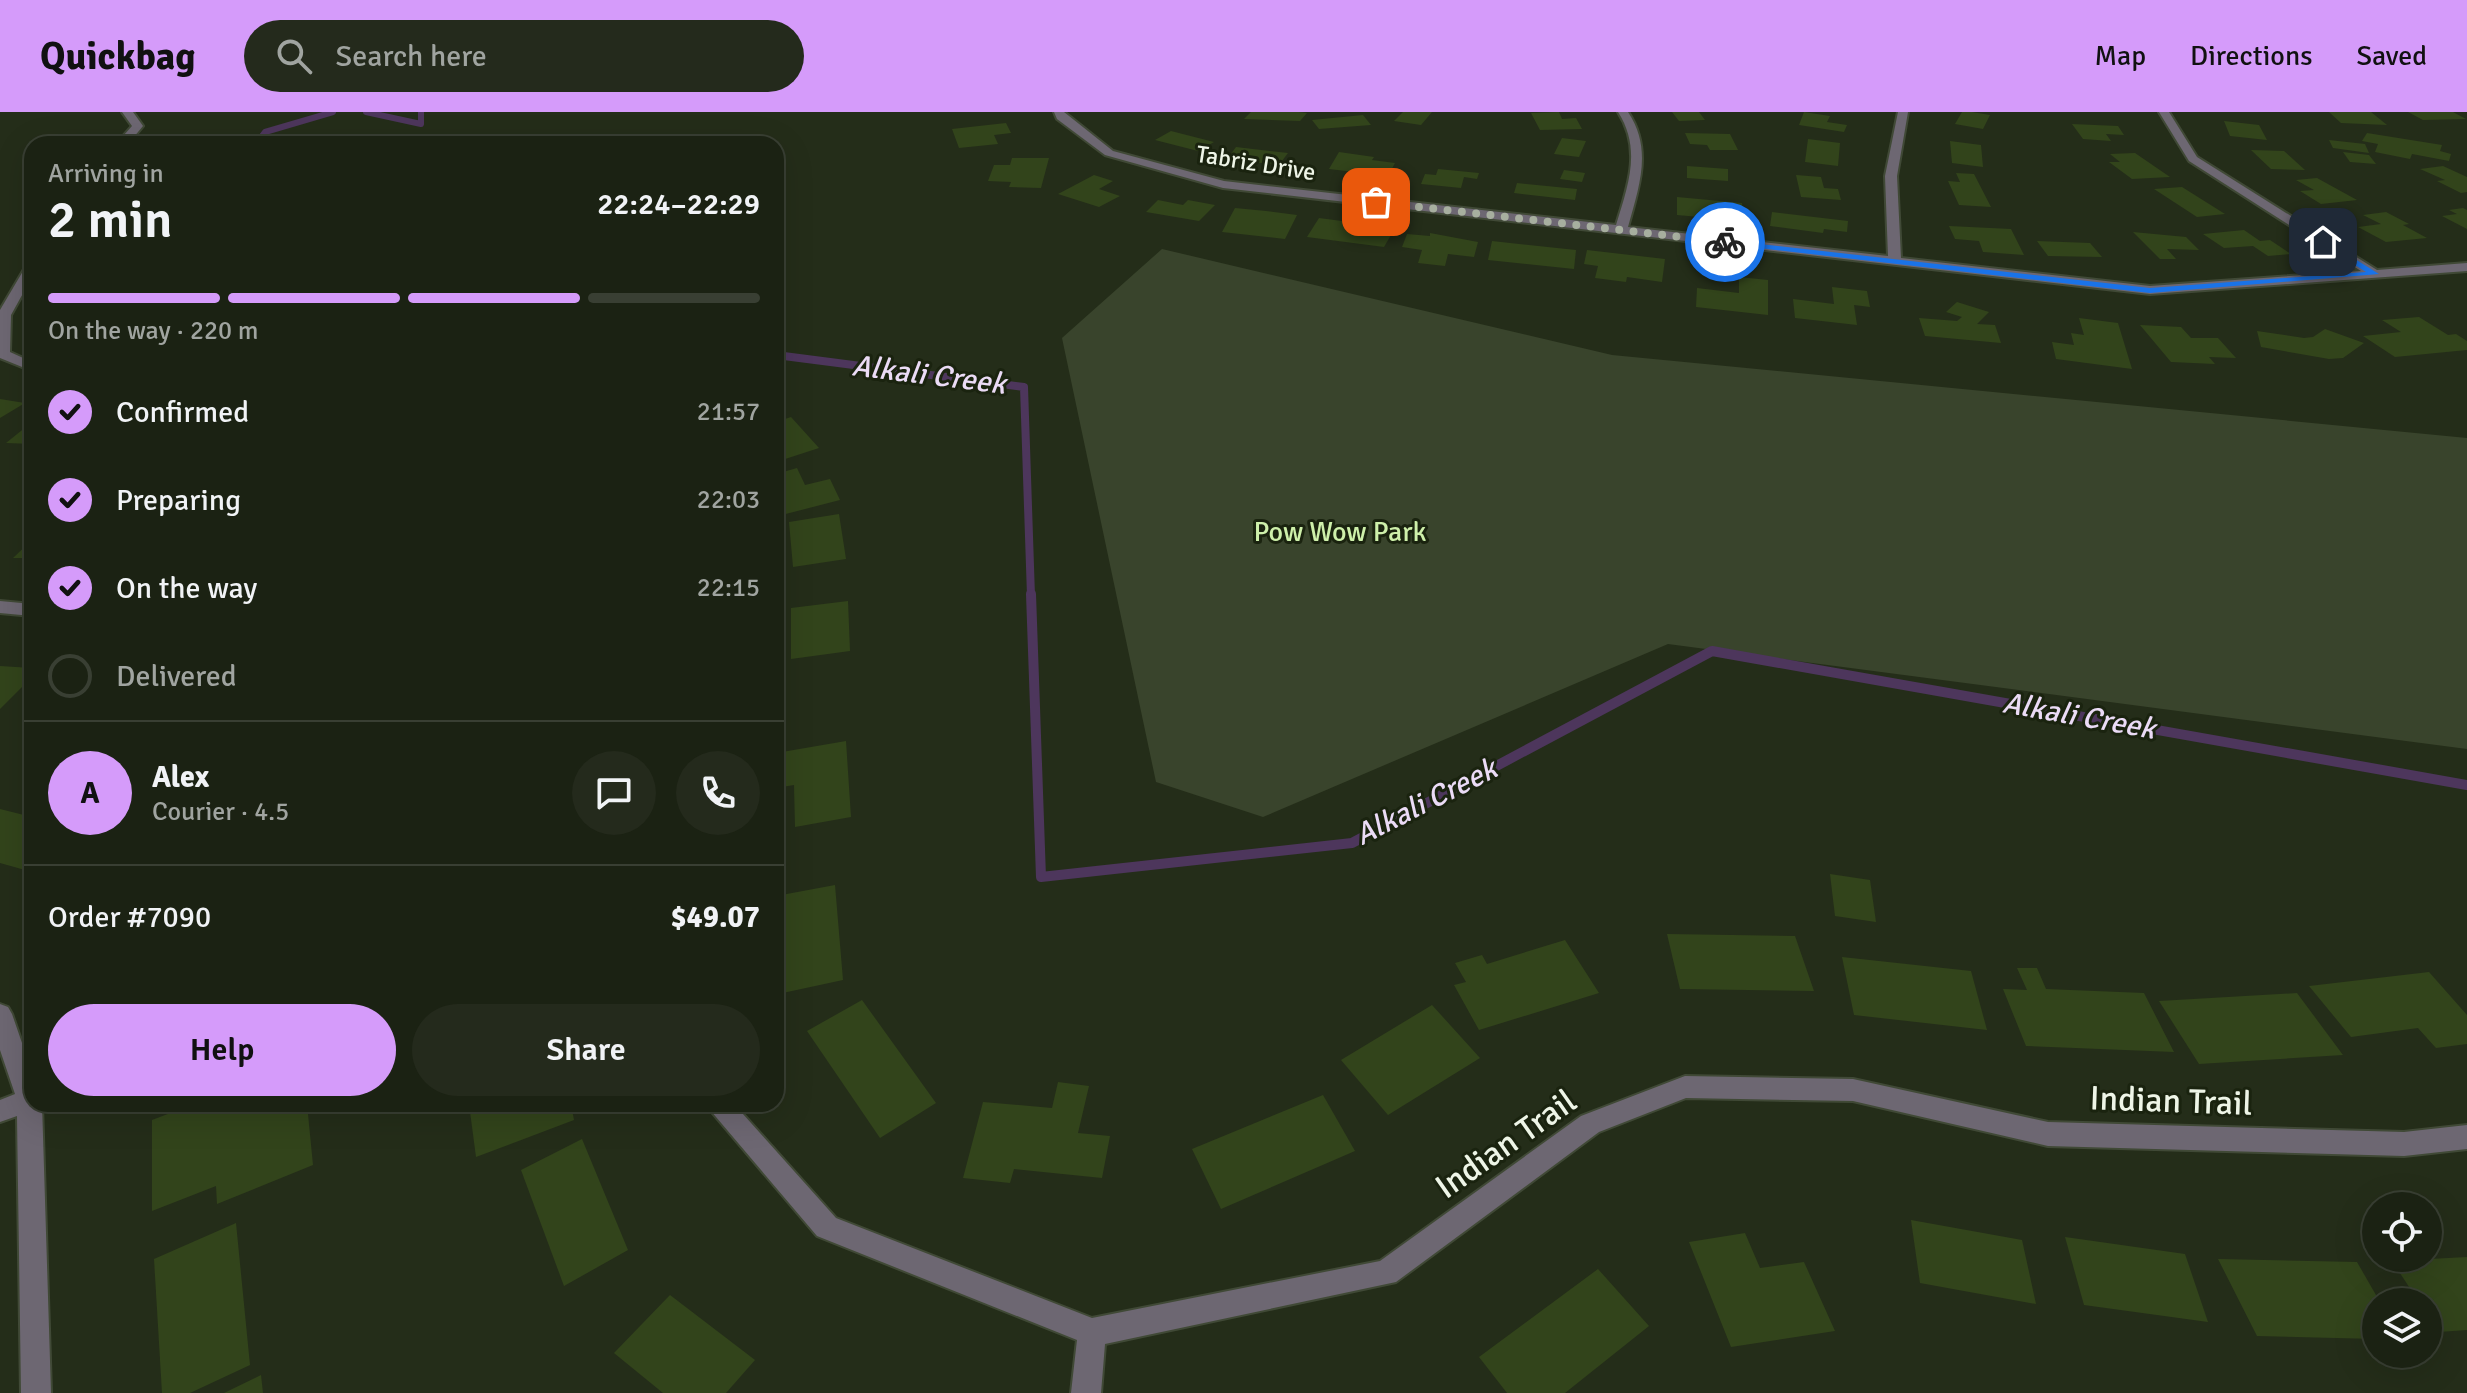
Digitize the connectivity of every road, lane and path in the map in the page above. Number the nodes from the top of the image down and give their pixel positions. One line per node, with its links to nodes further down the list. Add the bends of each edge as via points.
1 (127, 112): 6 (street, via 138,126)
2 (1059, 112): 7 (street, Tabriz Drive, via 1109,153 1223,184)
3 (1623, 112): 7 (street, via 1632,123 1639,160)
4 (1903, 112): 8 (street, via 1891,176)
5 (2164, 112): 10 (street, via 2193,159)
6 (129, 136)
7 (1621, 230): 8 (street, Tabriz Drive)
8 (1895, 261): 10 (street, Tabriz Drive, via 2150,290)
9 (2467, 267): 10 (street, Tabriz Drive)
10 (2375, 274)
11 (24, 280): 12 (street, via 4,315)
12 (2, 354): 13 (street)
13 (24, 364)
14 (0, 607): 15 (street)
15 (24, 609)
16 (0, 1014): 17 (street)
17 (24, 1082)
18 (24, 1101): 19 (street)
19 (0, 1111)
20 (30, 1112): 24 (street)
21 (725, 1112): 23 (street, via 827,1227)
22 (2467, 1137): 23 (street, Indian Trail, via 2404,1144 2048,1134 1853,1090 1685,1087 1590,1124 1386,1273)
23 (1092, 1332): 25 (street)
24 (36, 1393)
25 (1086, 1393)

